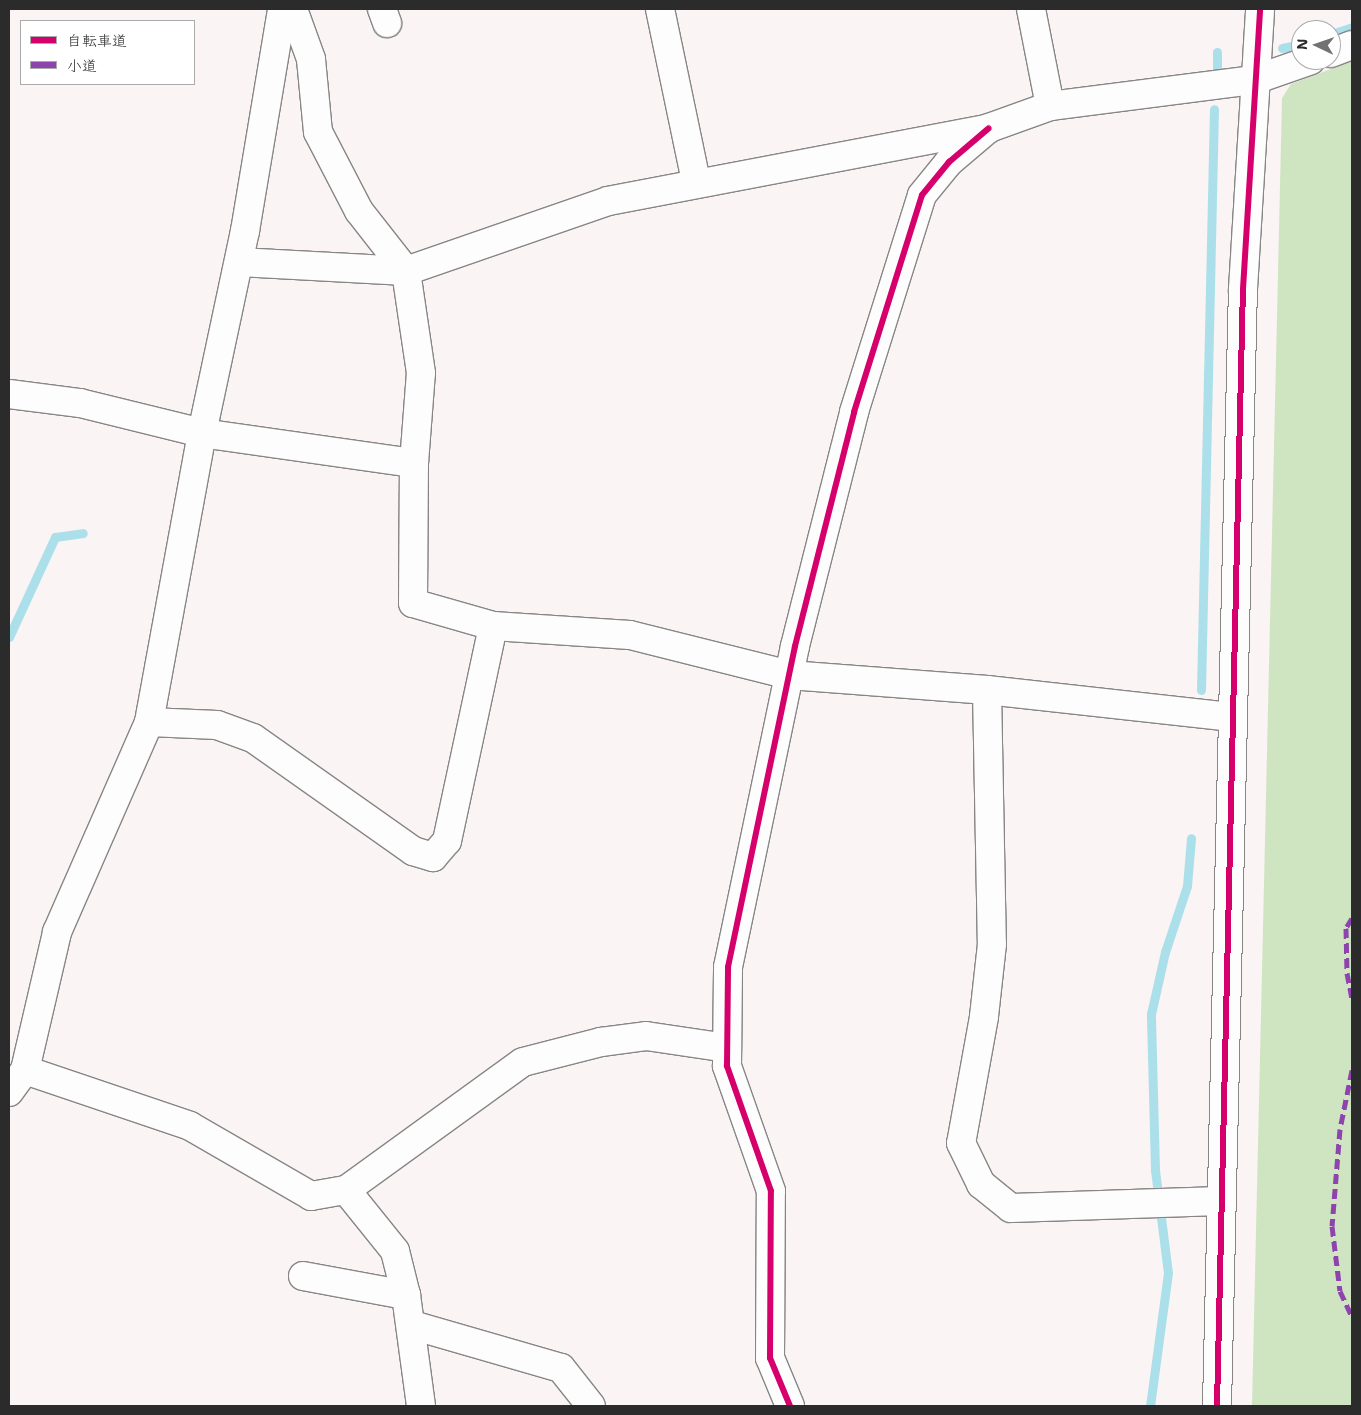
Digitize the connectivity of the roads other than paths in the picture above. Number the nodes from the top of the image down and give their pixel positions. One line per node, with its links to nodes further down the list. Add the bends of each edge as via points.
1 (282, 9): 11 (street)
2 (293, 9): 12 (street, via 311,59 318,132 359,211)
3 (660, 9): 10 (street)
4 (1031, 9): 8 (street)
5 (1260, 9): 7 (street)
6 (1291, 67): 7 (street)
7 (1254, 80): 8 (street); 19 (street, via 1243,289)
8 (1050, 106): 9 (street)
9 (989, 128): 10 (street); 17 (street, via 949,162 922,195 854,412)
10 (696, 182): 12 (street, via 608,201)
11 (239, 262): 12 (street); 14 (street)
12 (406, 271): 15 (street, via 422,373)
13 (9, 394): 14 (street, via 80,403)
14 (202, 433): 15 (street); 20 (street)
15 (414, 463): 16 (street, via 413,603)
16 (493, 626): 17 (street, via 630,635); 20 (street, via 447,841 433,856 413,851 253,738 217,725)
17 (789, 675): 18 (street); 21 (street, via 728,967)
18 (987, 690): 19 (street); 25 (street, via 992,944 984,1017 961,1143 981,1184 1011,1208)
19 (1232, 717): 25 (street)
20 (149, 722): 22 (street, via 57,932)
21 (727, 1048): 24 (street, via 646,1036 601,1042 523,1062); 31 (street, via 727,1066 771,1191 770,1358)
22 (25, 1070): 23 (street); 24 (street, via 190,1126 311,1196)
23 (9, 1092)
24 (346, 1190): 27 (street, via 395,1252)
25 (1221, 1202): 32 (street)
26 (303, 1276): 27 (street)
27 (406, 1295): 28 (street)
28 (412, 1325): 29 (street); 30 (street, via 561,1368)
29 (421, 1406)
30 (591, 1406)
31 (790, 1406)
32 (1217, 1406)

